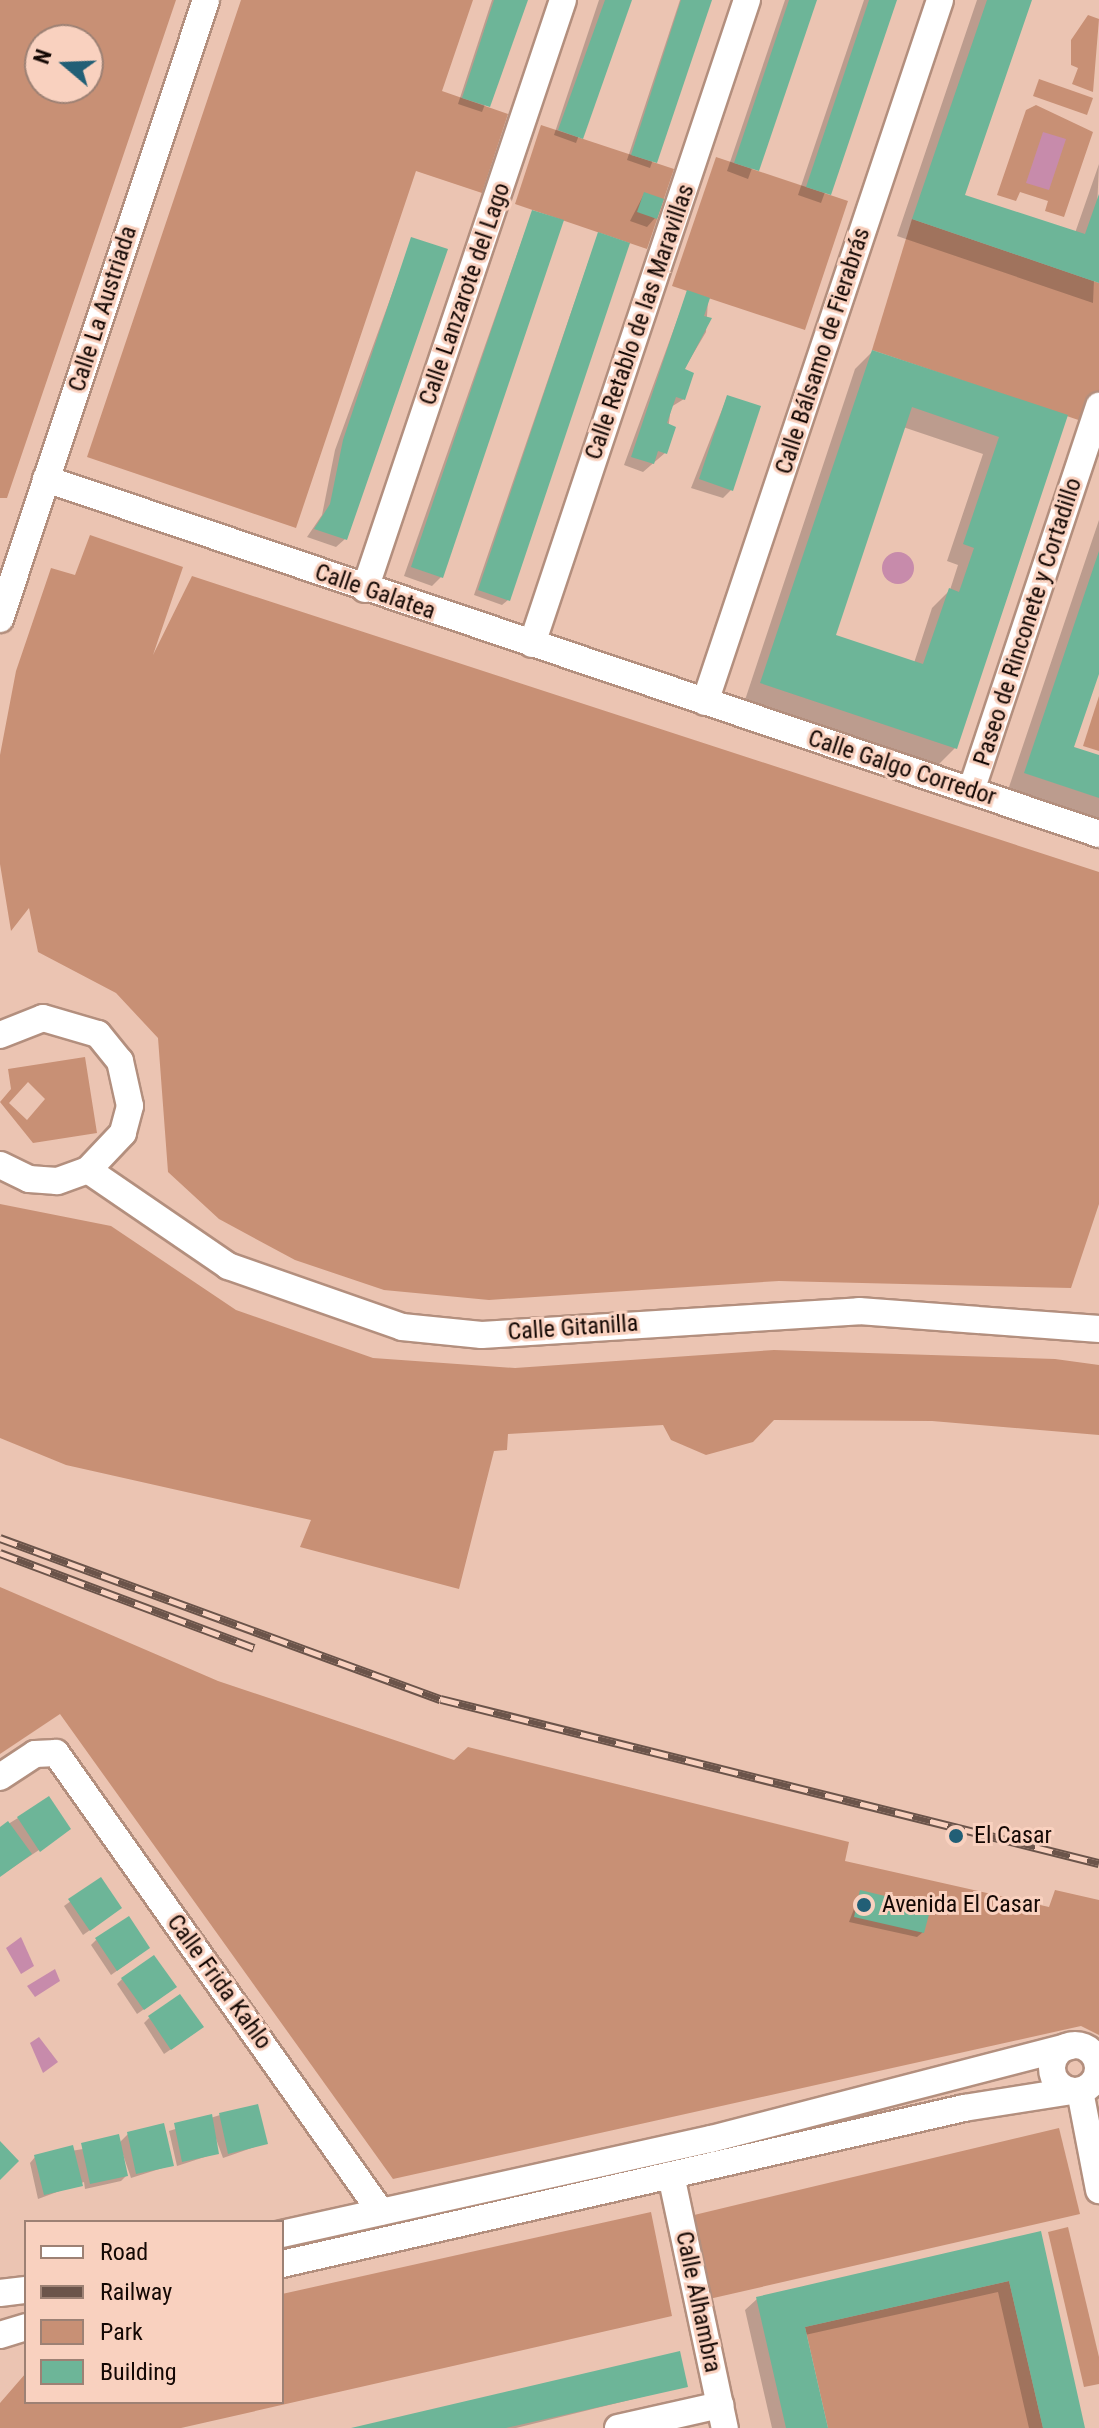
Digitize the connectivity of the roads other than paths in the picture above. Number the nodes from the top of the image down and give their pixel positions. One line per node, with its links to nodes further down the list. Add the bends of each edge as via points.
1 (206, 0): 6 (street, Calle La Austriada)
2 (563, 0): 7 (street, Calle Lanzarote del Lago)
3 (747, 0): 9 (street, Calle Retablo de las Maravillas)
4 (940, 0): 10 (street, Calle Bálsamo de Fierabrás)
5 (1099, 406): 11 (street, Paseo de Rinconete y Cortadillo)
6 (46, 479): 7 (street, Calle Galatea); 8 (street, Calle La Austriada)
7 (365, 589): 9 (street, Calle Galatea)
8 (0, 619)
9 (532, 644): 10 (street, Calle Galatea)
10 (705, 702): 11 (street, Calle Galgo Corredor)
11 (971, 791): 12 (street, Calle Galgo Corredor)
12 (1099, 834)
13 (2, 1026): 15 (street, via 43,1018 73,1021 98,1034 120,1061 129,1088 123,1133)
14 (0, 1165): 15 (street, via 29,1179 57,1181)
15 (88, 1170): 16 (street, Calle Gitanilla, via 228,1266 402,1327 482,1335 859,1311)
16 (1099, 1329)
17 (0, 1777): 22 (street, Calle Frida Kahlo, via 35,1754 56,1753)
18 (1083, 2048): 19 (street, via 1097,2064); 19 (street, via 1055,2056 1052,2074); 22 (street)
19 (1084, 2088): 20 (street, via 964,2108); 21 (street)
20 (671, 2175): 24 (street); 29 (street, Calle Alhambra)
21 (1099, 2190)
22 (381, 2212): 23 (street)
23 (284, 2234)
24 (284, 2264)
25 (24, 2290): 26 (street)
26 (0, 2293)
27 (24, 2328): 28 (street)
28 (0, 2335)
29 (723, 2416): 30 (street)
30 (618, 2428)

